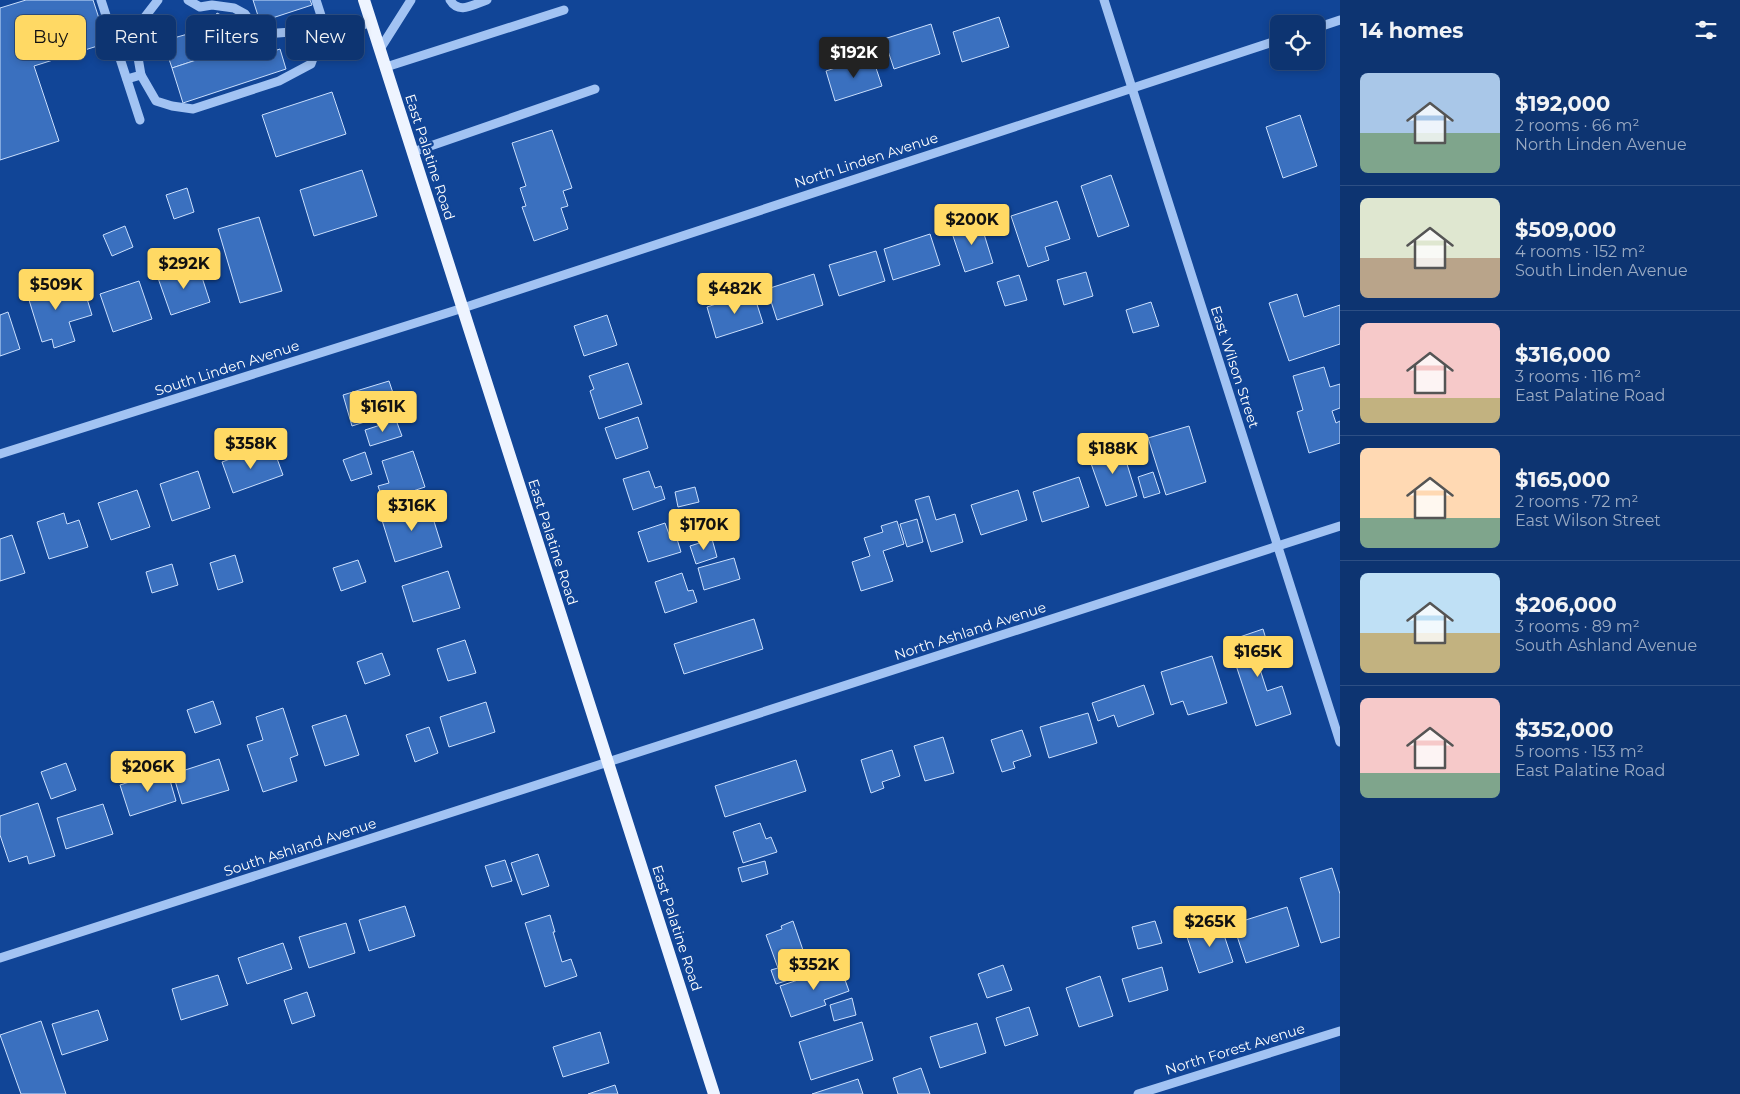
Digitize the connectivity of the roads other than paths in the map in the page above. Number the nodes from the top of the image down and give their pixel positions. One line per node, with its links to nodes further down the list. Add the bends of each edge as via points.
1 (101, 0): 23 (street)
2 (158, 0): 22 (street, via 141,22 136,46)
3 (188, 0): 10 (street, via 200,7)
4 (316, 0): 12 (street)
5 (364, 0): 14 (main road, East Palatine Road)
6 (411, 0): 19 (street)
7 (450, 0): 8 (street, via 454,7 460,9)
8 (487, 0)
9 (1104, 0): 24 (street, East Wilson Street)
10 (236, 4): 17 (street, via 264,34)
11 (564, 10): 21 (street)
12 (321, 15)
13 (1340, 20): 16 (street)
14 (371, 23): 15 (street); 19 (main road, East Palatine Road)
15 (364, 25)
16 (1325, 25)
17 (286, 33)
18 (1270, 43): 24 (street, North Linden Avenue)
19 (380, 49): 21 (main road, East Palatine Road)
20 (312, 60): 22 (street, via 311,64 279,81 193,109 156,101)
21 (386, 67): 27 (main road, East Palatine Road)
22 (140, 74): 23 (street)
23 (127, 79): 26 (street)
24 (1132, 87): 28 (street, North Linden Avenue); 31 (street, East Wilson Street)
25 (595, 89): 27 (street)
26 (140, 120)
27 (413, 152): 28 (main road, East Palatine Road)
28 (463, 308): 29 (street, South Linden Avenue); 33 (main road, East Palatine Road)
29 (0, 454)
30 (1340, 526): 31 (street, North Ashland Avenue)
31 (1279, 546): 32 (street, East Wilson Street); 33 (street, North Ashland Avenue)
32 (1340, 742)
33 (608, 762): 34 (street, South Ashland Avenue); 36 (main road, East Palatine Road)
34 (0, 958)
35 (1340, 1031): 37 (street, North Forest Avenue)
36 (714, 1094)
37 (1138, 1094)

